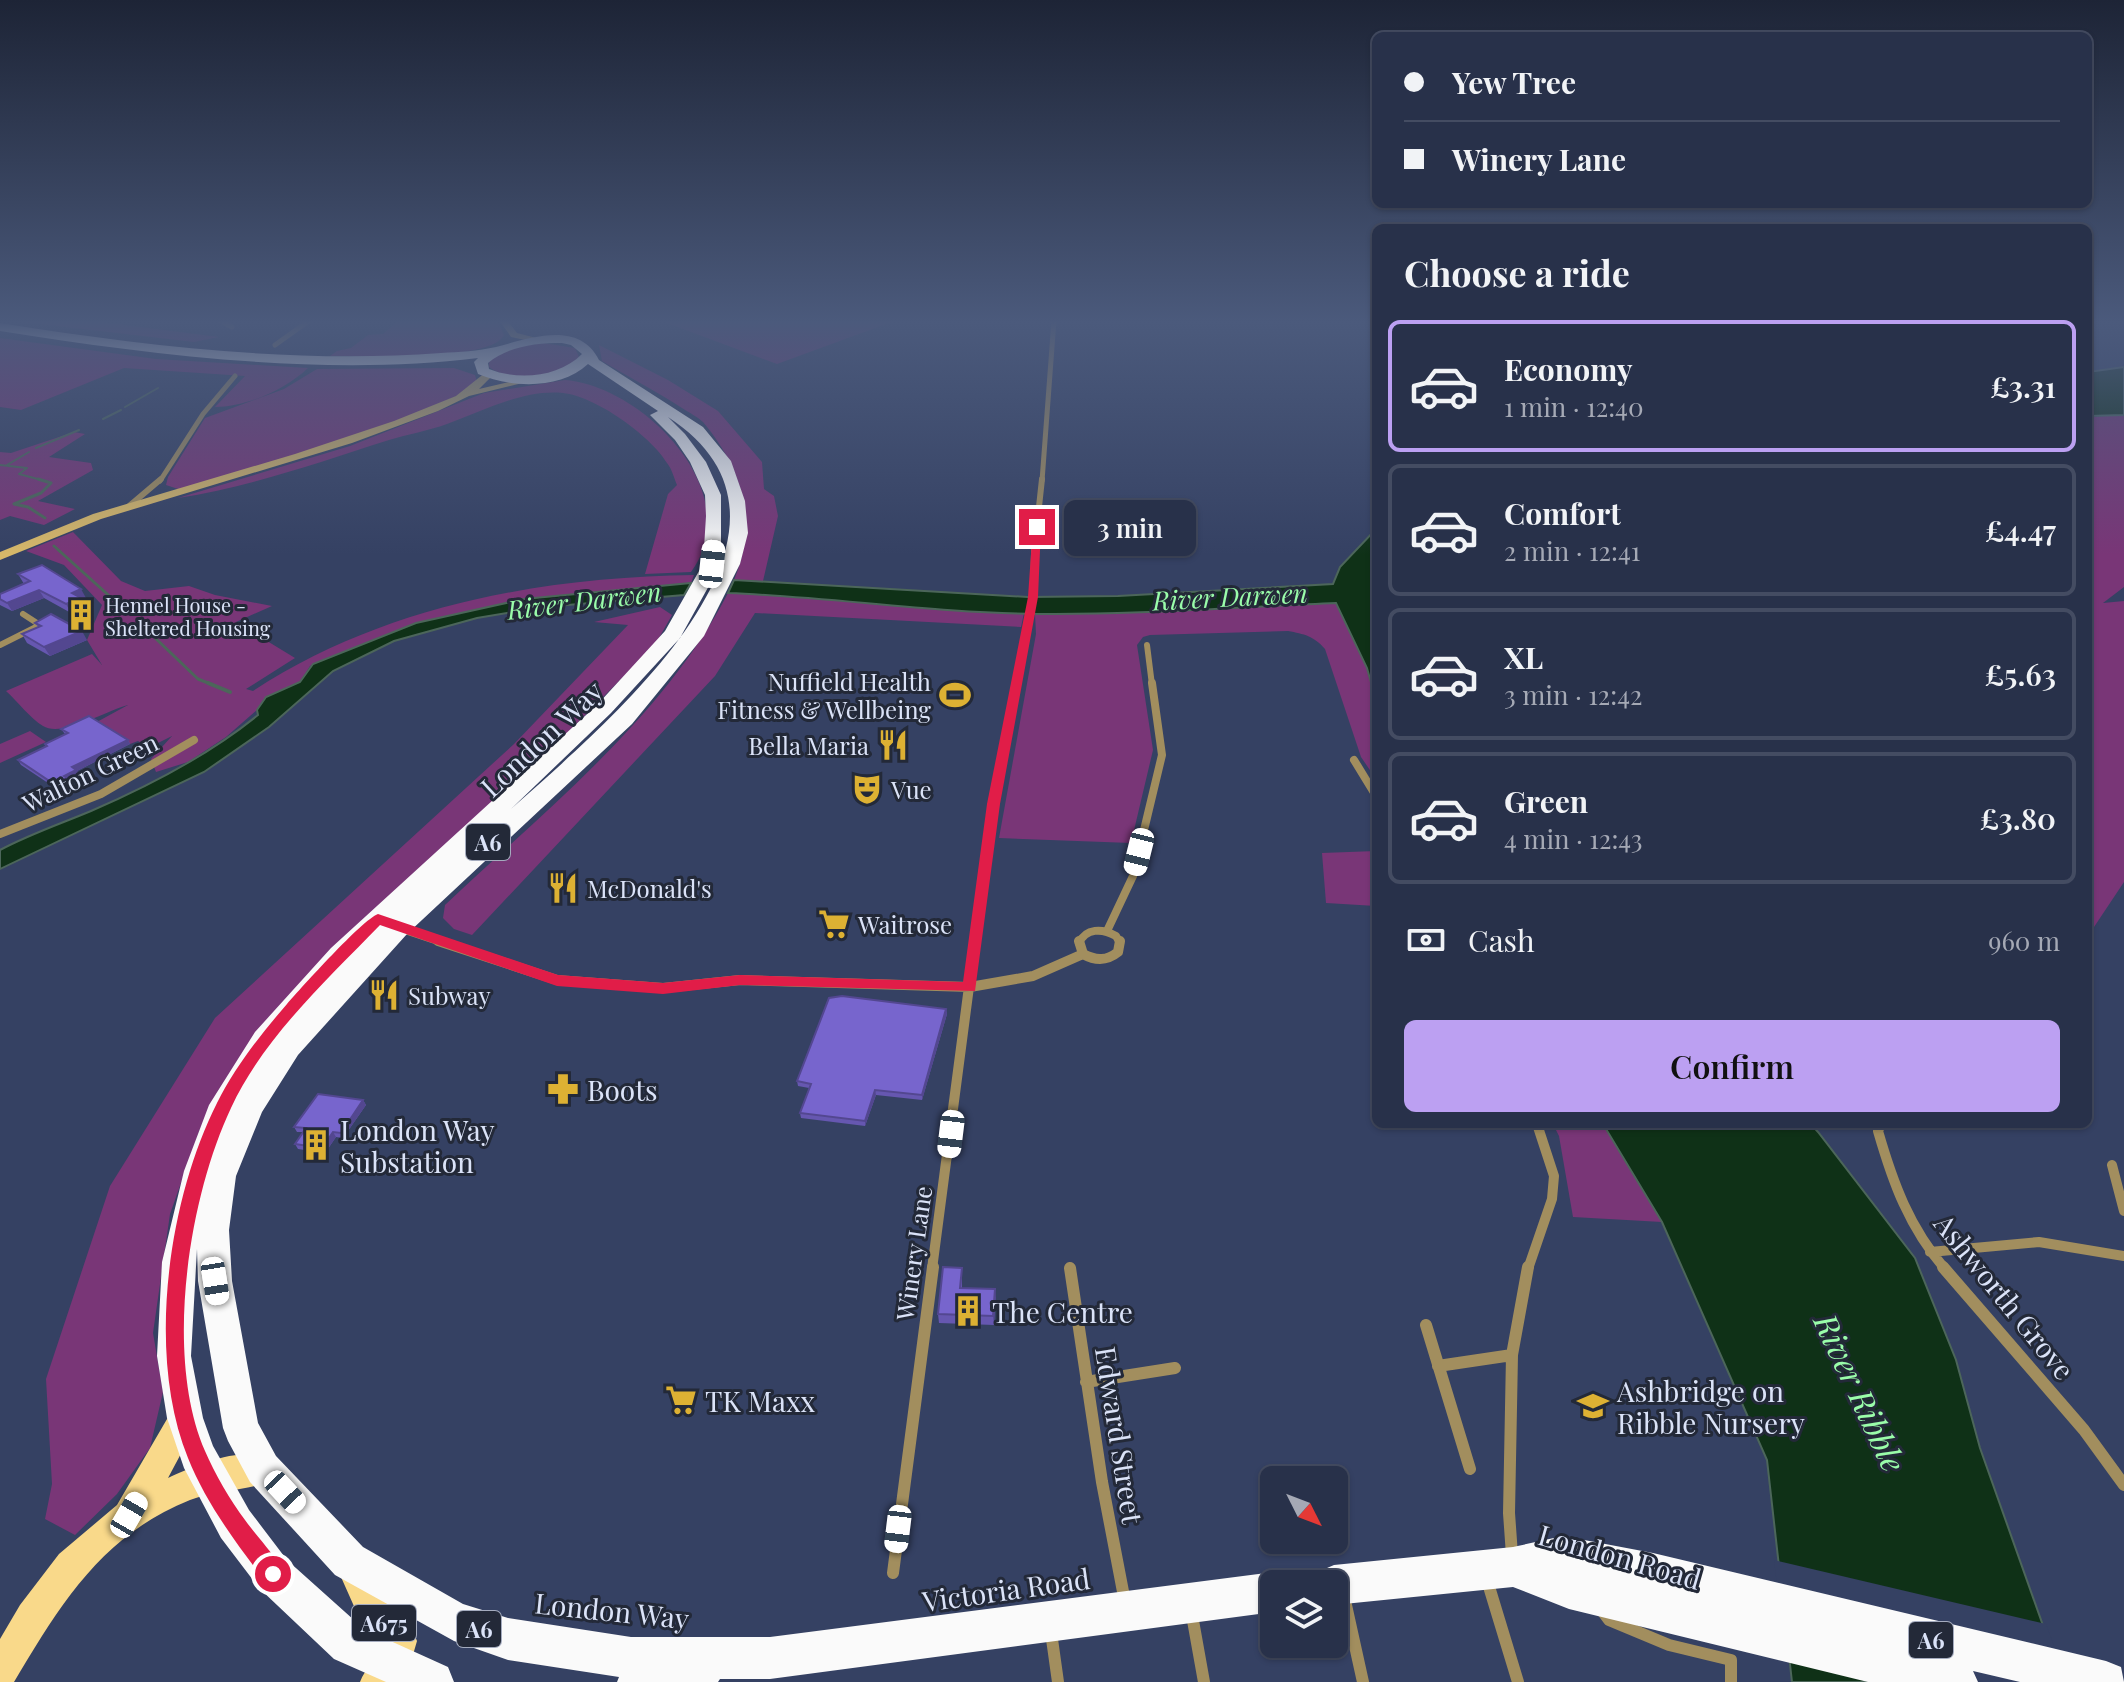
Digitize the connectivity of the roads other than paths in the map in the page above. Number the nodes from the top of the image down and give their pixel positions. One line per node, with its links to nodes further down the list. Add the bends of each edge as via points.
1 (216, 398): 6 (street)
2 (455, 398): 7 (main road, via 334,446)
3 (630, 398): 10 (highway, London Way / A6, via 661,418 698,462 713,495)
4 (648, 398): 10 (highway, London Way / A6, via 698,430 725,464 737,501 739,533)
5 (1049, 398): 21 (street, Winery Lane, via 1033,598 993,804)
6 (158, 484): 7 (street, via 159,493); 8 (street)
7 (167, 496): 8 (main road)
8 (128, 507): 9 (main road)
9 (0, 556)
10 (722, 564): 18 (highway, London Way / A6, via 683,635 624,719 451,876)
11 (23, 614): 12 (street, via 40,625)
12 (0, 645)
13 (1147, 645): 19 (street, via 1162,755 1133,876)
14 (194, 740): 17 (street, Walton Green, via 75,806)
15 (1354, 760): 16 (street)
16 (1372, 789)
17 (0, 834)
18 (388, 924): 21 (street, via 557,980 591,984 663,988 740,980); 34 (highway, London Way / A6, via 305,993 265,1040 224,1105 200,1171 178,1262 174,1356); 35 (highway, London Way / A6, via 288,1047 249,1107 220,1176 213,1230 215,1281 241,1428)
19 (1107, 931): 20 (street, via 1083,935 1078,946); 20 (street, via 1120,940 1116,954 1097,960)
20 (1083, 954): 21 (street, via 1033,976)
21 (970, 987): 42 (street, Winery Lane)
22 (1538, 1128): 30 (street, via 1554,1176 1552,1199 1530,1256)
23 (1878, 1128): 26 (street, Ashworth Grove, via 1894,1188)
24 (2112, 1165): 25 (street)
25 (2124, 1211)
26 (1930, 1252): 27 (street, via 2039,1242); 38 (street, Ashworth Grove, via 2084,1430)
27 (2124, 1256)
28 (1070, 1268): 33 (street, Edward Street)
29 (1426, 1325): 31 (street)
30 (1512, 1355): 31 (street); 41 (street, via 1509,1513)
31 (1438, 1366): 36 (street)
32 (1175, 1368): 33 (street)
33 (1086, 1382): 47 (street, Edward Street)
34 (185, 1418): 37 (highway, London Way / A6); 39 (main road)
35 (263, 1469): 37 (main road); 40 (highway, London Way / A6)
36 (1470, 1469)
37 (211, 1478): 39 (main road); 53 (highway, London Way / A6, via 235,1524 273,1574)
38 (2124, 1485)
39 (129, 1515): 52 (main road, via 59,1578)
40 (349, 1561): 51 (highway, London Way / A6, via 454,1621 508,1639 631,1658); 53 (main road, A675, via 373,1610 400,1641)
41 (1498, 1567): 43 (highway, A6); 44 (highway, London Road / A6); 48 (highway, London Road / A6, via 1563,1556); 60 (street)
42 (893, 1573)
43 (1348, 1583)
44 (1587, 1593): 48 (highway, London Road / A6); 61 (street, via 1609,1620 1669,1645 1731,1660)
45 (1260, 1594): 46 (highway, Victoria Road / A6)
46 (1190, 1602): 47 (highway, Victoria Road / A6); 58 (street)
47 (1126, 1611): 49 (highway, Victoria Road / A6)
48 (1781, 1621): 54 (highway, A6); 62 (highway, A6)
49 (1050, 1623): 51 (highway, Victoria Road / A6); 57 (street)
50 (1348, 1625): 59 (street)
51 (749, 1659): 56 (highway, A6)
52 (0, 1672)
53 (385, 1674): 55 (highway, London Way / A6)
54 (2094, 1679)
55 (433, 1682)
56 (638, 1682)
57 (1058, 1682)
58 (1204, 1682)
59 (1363, 1682)
60 (1518, 1682)
61 (1731, 1682)
62 (1957, 1682)

